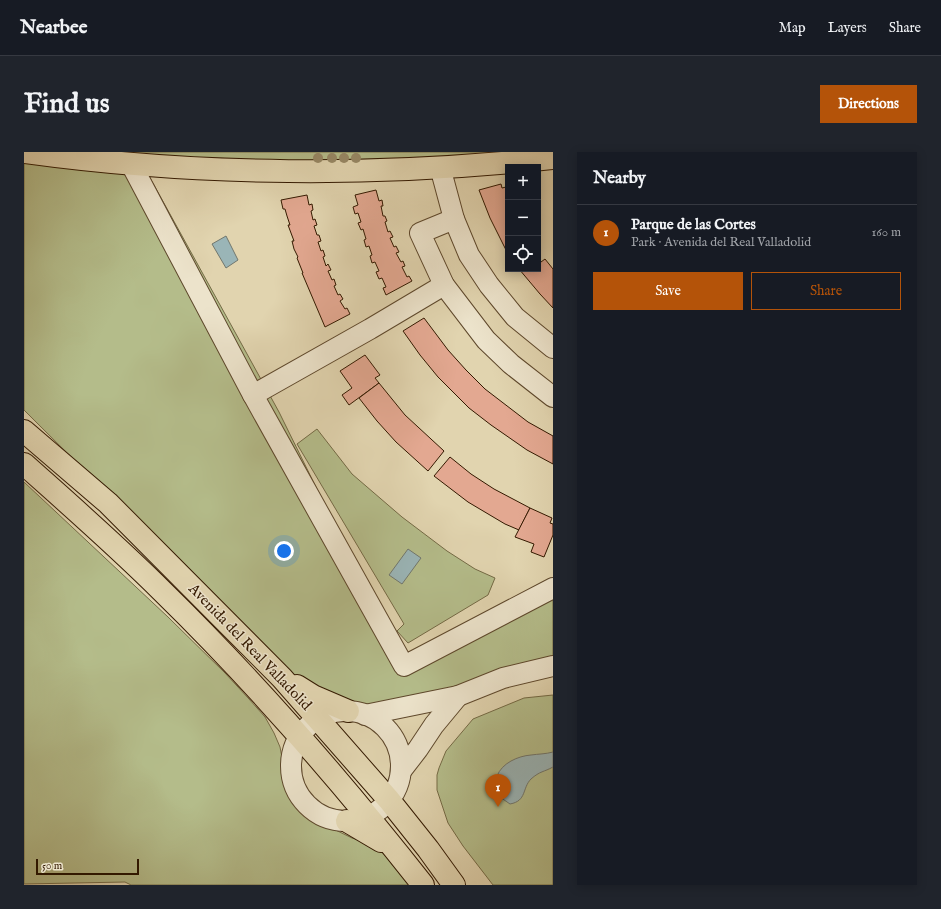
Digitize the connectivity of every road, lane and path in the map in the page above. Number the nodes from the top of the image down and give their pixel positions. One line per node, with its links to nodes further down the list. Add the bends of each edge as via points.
1 (24, 152): 3 (main road)
2 (553, 158): 4 (main road)
3 (131, 164): 4 (main road, via 281,171); 8 (street)
4 (440, 167): 5 (street)
5 (454, 219): 6 (street, via 420,233); 7 (street, via 469,255 489,285 515,318)
6 (444, 285): 8 (street); 9 (street, via 486,340 511,364)
7 (553, 348)
8 (253, 394): 12 (street, via 404,666)
9 (552, 394)
10 (24, 431): 14 (main road, Avenida del Real Valladolid, via 108,503)
11 (24, 464): 18 (main road, Avenida del Real Valladolid, via 162,591)
12 (553, 588)
13 (553, 666): 15 (street, via 503,678)
14 (282, 678): 16 (main road, via 312,696); 17 (main road, Avenida del Real Valladolid)
15 (458, 696): 16 (street); 19 (street)
16 (356, 713): 17 (street, via 337,712); 19 (street, via 377,721 394,739 400,755)
17 (319, 718): 18 (street); 20 (main road, Avenida del Real Valladolid)
18 (300, 736): 21 (main road, Avenida del Real Valladolid); 22 (street, via 295,746 291,768 300,796 314,810 331,819)
19 (401, 771): 20 (street, via 398,785)
20 (389, 800): 21 (street); 25 (main road, Avenida del Real Valladolid)
21 (368, 816): 22 (street); 23 (main road, Avenida del Real Valladolid)
22 (347, 821): 23 (main road)
23 (396, 850): 24 (main road, Avenida del Real Valladolid)
24 (423, 885)
25 (454, 885)

